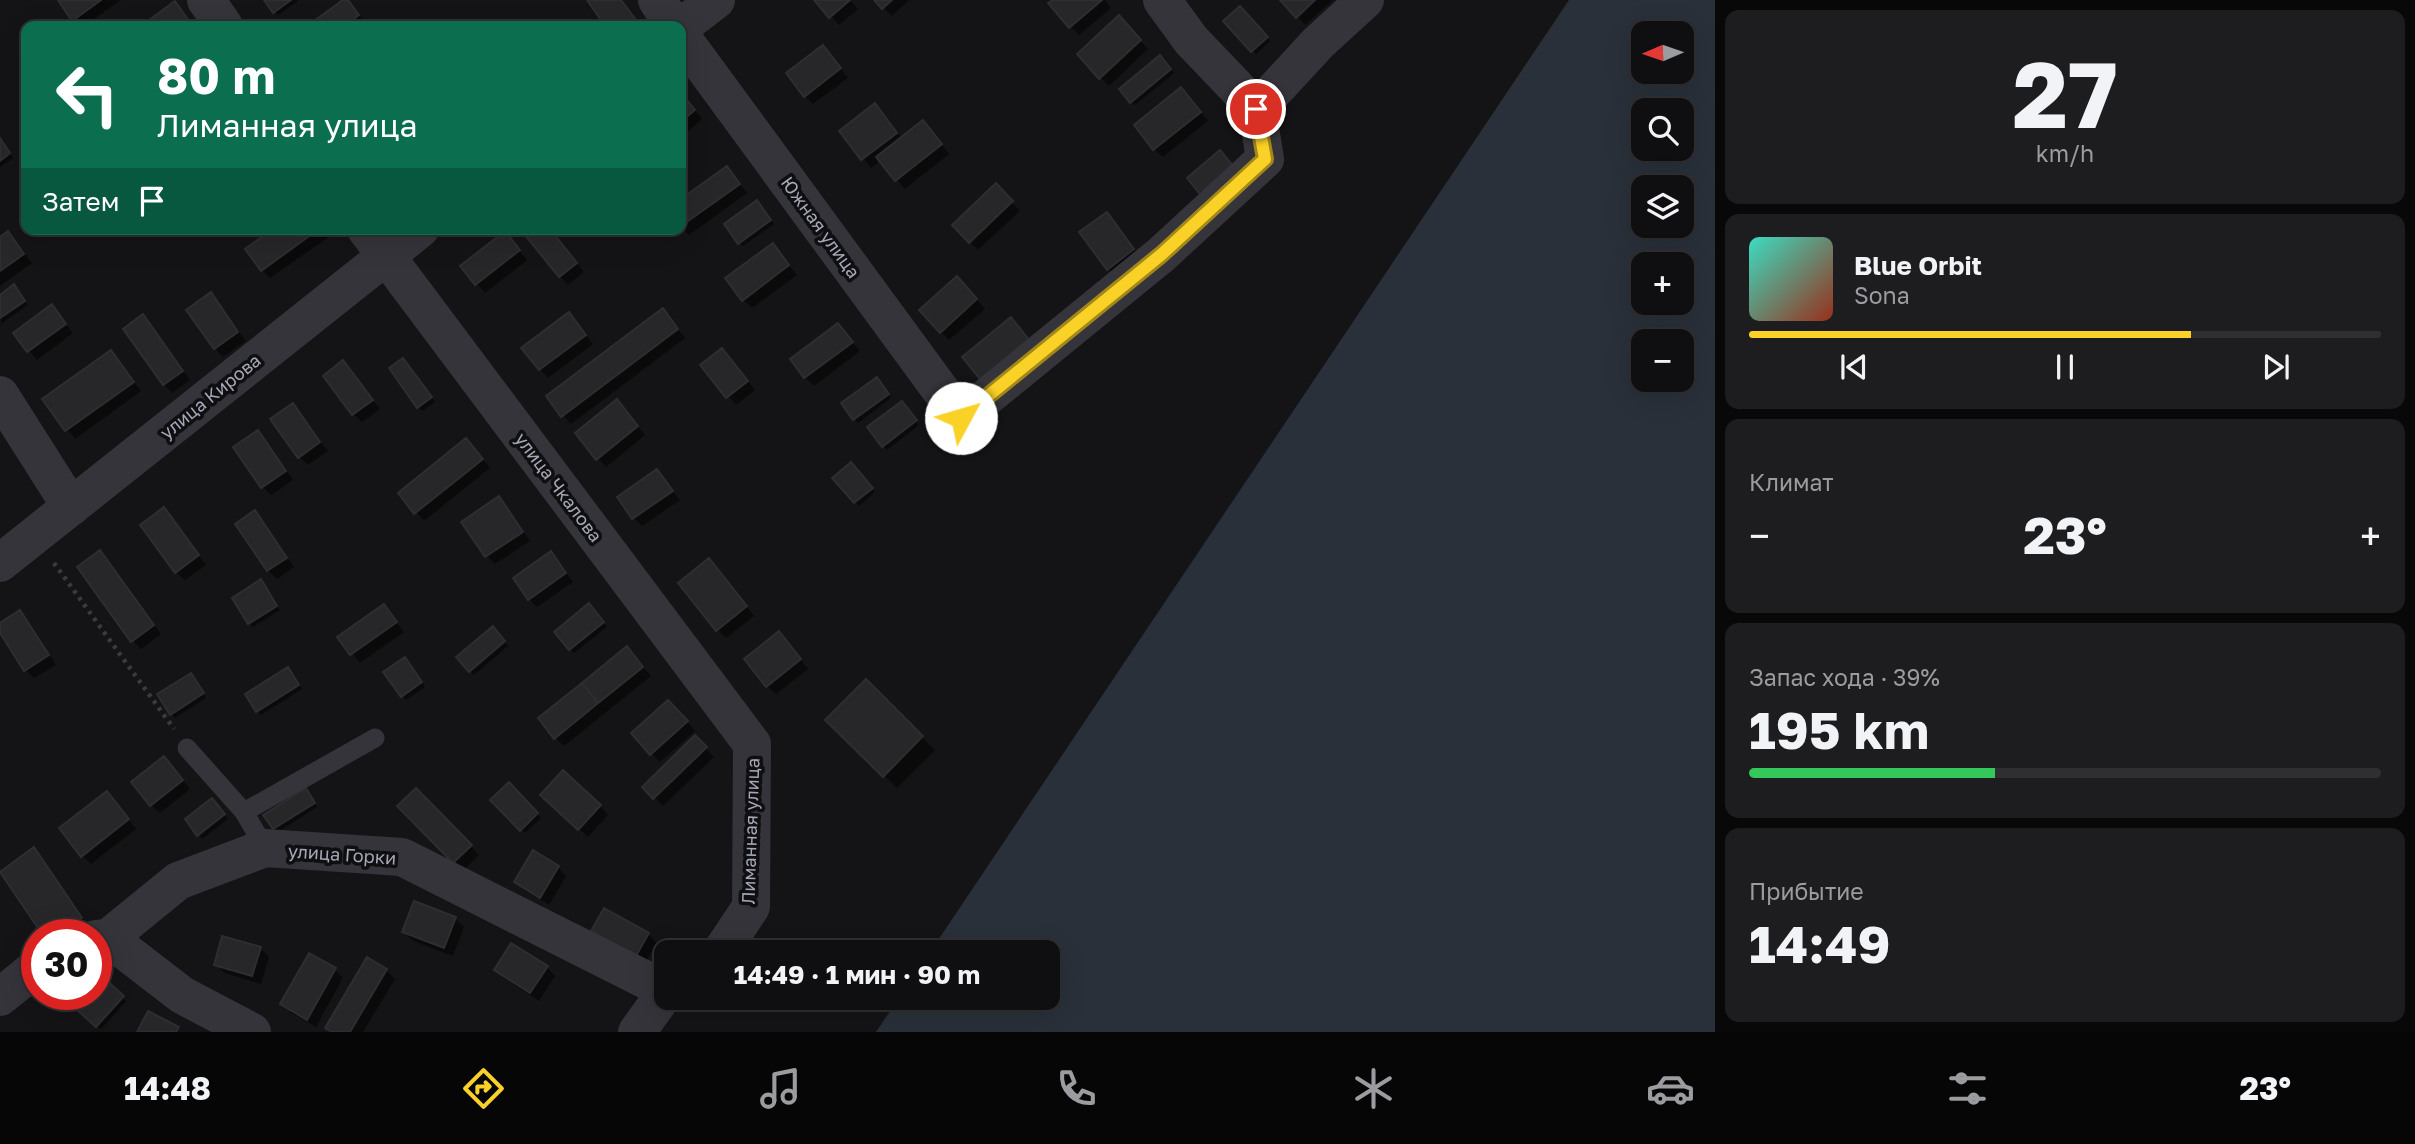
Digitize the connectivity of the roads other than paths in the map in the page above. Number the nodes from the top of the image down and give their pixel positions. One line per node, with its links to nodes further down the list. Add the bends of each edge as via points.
1 (206, 0): 6 (street)
2 (657, 0): 7 (street)
3 (716, 0): 8 (street)
4 (1162, 0): 10 (street, via 1191,40)
5 (1365, 0): 10 (street)
6 (221, 21)
7 (671, 21)
8 (686, 23)
9 (686, 43): 10 (street, Южная улица, via 961,418 1162,254 1265,159)
10 (1256, 109)
11 (401, 235): 12 (street, улица Кирова)
12 (376, 243): 14 (street, улица Кирова); 17 (street, улица Чкалова)
13 (0, 395): 14 (street)
14 (71, 507): 15 (street, улица Кирова)
15 (0, 563)
16 (374, 738): 19 (lane)
17 (752, 744): 22 (street, Лиманная улица, via 751,907)
18 (187, 748): 19 (lane)
19 (244, 812): 20 (lane)
20 (265, 848): 21 (street, улица Горки, via 178,881); 25 (street, улица Горки, via 402,857)
21 (112, 931)
22 (729, 940)
23 (112, 946): 28 (street, via 182,995)
24 (21, 980): 26 (street)
25 (654, 983)
26 (0, 997)
27 (654, 1008): 29 (street)
28 (252, 1032)
29 (637, 1032)

